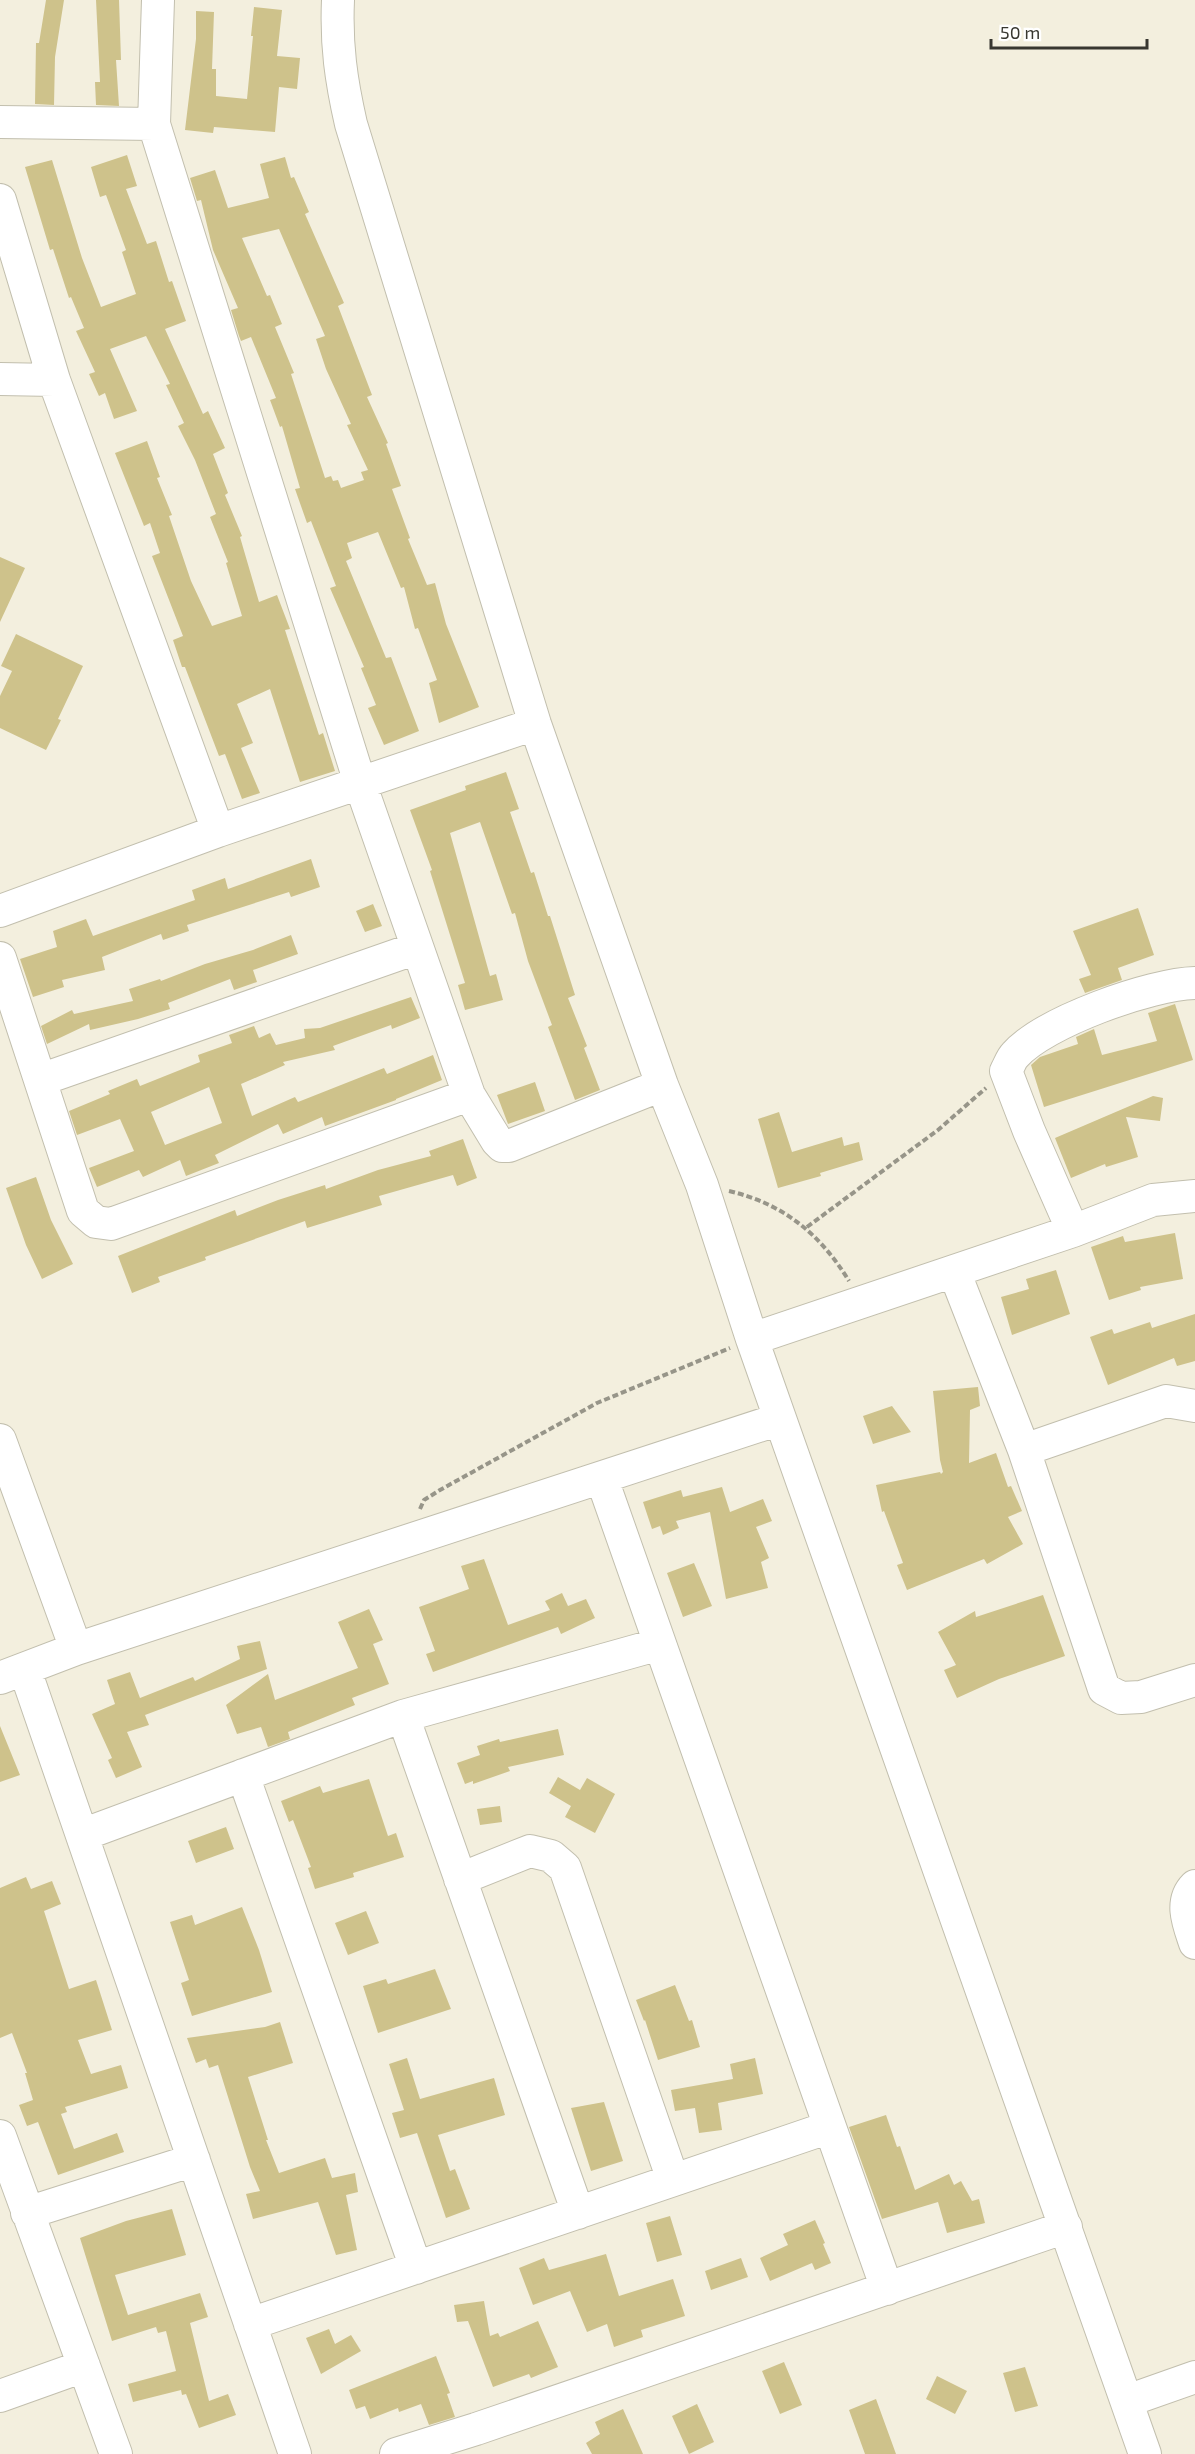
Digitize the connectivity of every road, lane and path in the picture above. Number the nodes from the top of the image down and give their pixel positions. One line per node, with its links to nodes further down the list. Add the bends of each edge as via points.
1 (158, 0): 4 (street)
2 (338, 0): 8 (street, via 340,78 351,124)
3 (0, 122): 4 (street)
4 (154, 124): 9 (street)
5 (0, 200): 7 (street)
6 (0, 379): 7 (street)
7 (54, 380): 10 (street)
8 (535, 724): 9 (street); 17 (street)
9 (360, 783): 10 (street); 12 (street)
10 (218, 831): 11 (street)
11 (0, 911)
12 (417, 948): 16 (street); 18 (street)
13 (0, 958): 16 (street)
14 (1195, 983): 15 (street, via 1147,990 1050,1030 1014,1056)
15 (1006, 1071): 21 (path, via 938,1130); 22 (street)
16 (40, 1080): 18 (street, via 83,1211 96,1222 111,1224)
17 (662, 1085): 18 (street, via 509,1146 497,1141); 19 (street)
18 (469, 1095)
19 (702, 1185): 21 (path, via 754,1197); 25 (street)
20 (1195, 1196): 22 (street, via 1153,1200)
21 (807, 1227): 24 (path, via 837,1261)
22 (1073, 1231): 23 (street)
23 (954, 1271): 24 (street); 29 (street)
24 (862, 1303): 25 (street)
25 (752, 1339): 27 (street); 31 (path, via 597,1404 440,1490 424,1500)
26 (1195, 1406): 29 (street, via 1166,1401)
27 (780, 1419): 30 (street); 48 (street)
28 (0, 1440): 33 (street)
29 (1024, 1450): 35 (street, via 1104,1689 1121,1698 1142,1697)
30 (602, 1479): 31 (street); 32 (street)
31 (405, 1542): 33 (street)
32 (660, 1644): 36 (street); 42 (street)
33 (76, 1649): 34 (street)
34 (13, 1674): 38 (street)
35 (1195, 1680)
36 (403, 1716): 37 (street); 39 (street)
37 (243, 1775): 38 (street); 49 (street)
38 (82, 1835): 44 (street)
39 (460, 1879): 45 (street, via 530,1851 551,1856 565,1868); 47 (street)
40 (1195, 1886): 41 (street, via 1185,1913)
41 (1195, 1943)
42 (830, 2127): 45 (street); 50 (street)
43 (0, 2136): 46 (street)
44 (194, 2160): 46 (street); 51 (street)
45 (673, 2180): 47 (street)
46 (27, 2213): 52 (street)
47 (578, 2213): 49 (street)
48 (1066, 2227): 50 (street); 55 (street)
49 (416, 2268): 51 (street)
50 (887, 2289): 56 (street)
51 (250, 2324): 58 (street)
52 (84, 2366): 54 (street); 57 (street)
53 (1195, 2377): 55 (street)
54 (0, 2396)
55 (1127, 2401): 60 (street)
56 (480, 2442): 59 (street)
57 (116, 2454)
58 (295, 2454)
59 (396, 2454)
60 (1145, 2454)

